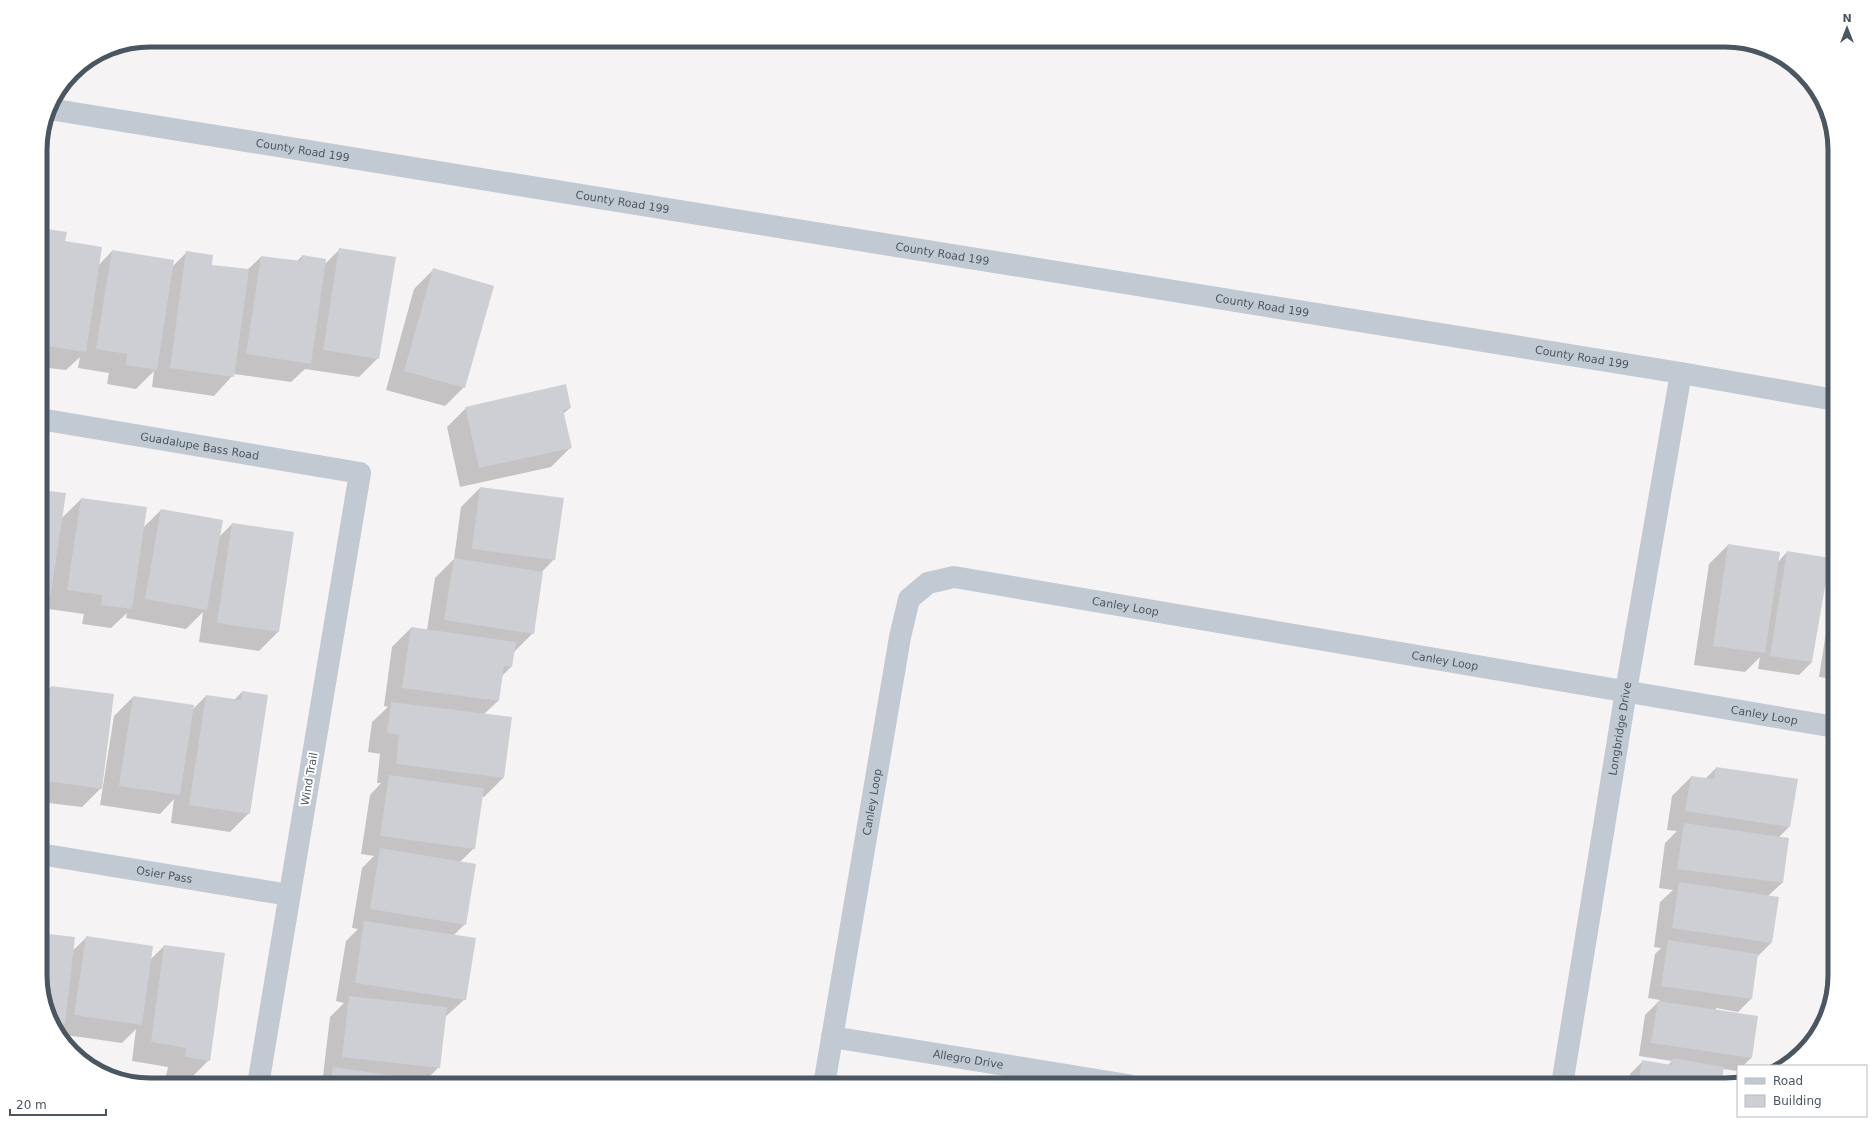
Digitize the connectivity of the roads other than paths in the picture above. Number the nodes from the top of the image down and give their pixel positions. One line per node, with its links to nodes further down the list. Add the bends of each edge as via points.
1 (55, 110): 2 (street, County Road 199)
2 (1681, 373): 3 (street, County Road 199); 6 (street, Longbridge Drive)
3 (1828, 399)
4 (47, 420): 5 (street, Guadalupe Bass Road)
5 (360, 473): 9 (street, Wind Trail)
6 (1626, 691): 7 (street, Canley Loop); 10 (street, Canley Loop, via 954,577 928,583 909,599 900,637); 14 (street, Longbridge Drive)
7 (1828, 726)
8 (47, 855): 9 (street, Osier Pass)
9 (289, 895): 11 (street, Wind Trail)
10 (832, 1037): 12 (street, Canley Loop); 13 (street, Allegro Drive)
11 (259, 1078)
12 (825, 1078)
13 (1085, 1078)
14 (1563, 1078)

